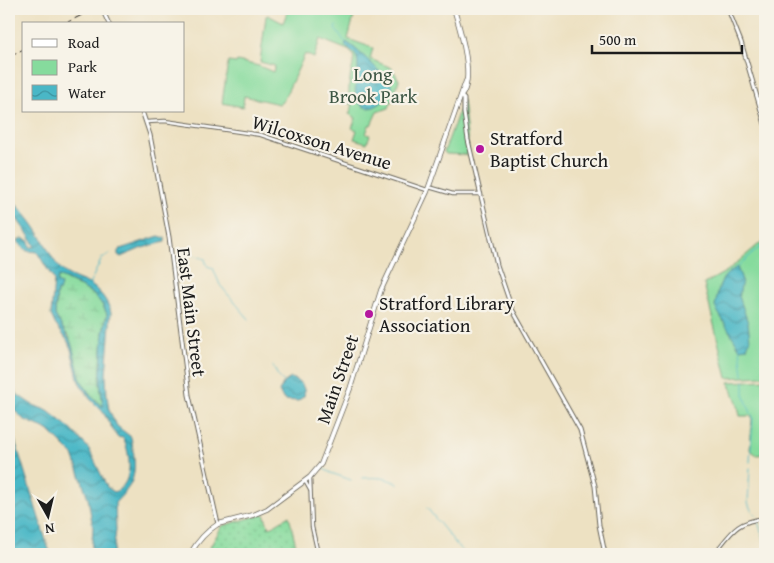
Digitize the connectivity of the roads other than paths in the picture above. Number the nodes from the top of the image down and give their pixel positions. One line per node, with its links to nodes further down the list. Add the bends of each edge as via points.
1 (102, 9): 4 (main road)
2 (454, 9): 5 (main road, Main Street, via 467,61)
3 (728, 9): 8 (main road)
4 (108, 22)
5 (461, 96): 9 (main road, Main Street); 10 (main road)
6 (142, 112): 7 (main road, East Main Street)
7 (147, 122): 9 (street, Wilcoxson Avenue, via 165,120 259,134); 15 (main road, East Main Street, via 169,237 188,390)
8 (765, 124)
9 (429, 189): 10 (street, Wilcoxson Avenue, via 453,194); 11 (main road, Main Street, via 380,294 327,451)
10 (481, 194): 18 (main road, via 510,305 574,416 582,437 596,493)
11 (310, 476): 12 (main road, Main Street); 13 (street)
12 (304, 481): 13 (street); 15 (main road, Main Street, via 264,511)
13 (310, 490): 17 (street, via 312,527)
14 (765, 518): 19 (street, via 739,524)
15 (218, 524): 16 (main road, Main Street, via 203,535)
16 (190, 554)
17 (318, 554)
18 (605, 554)
19 (714, 554)

